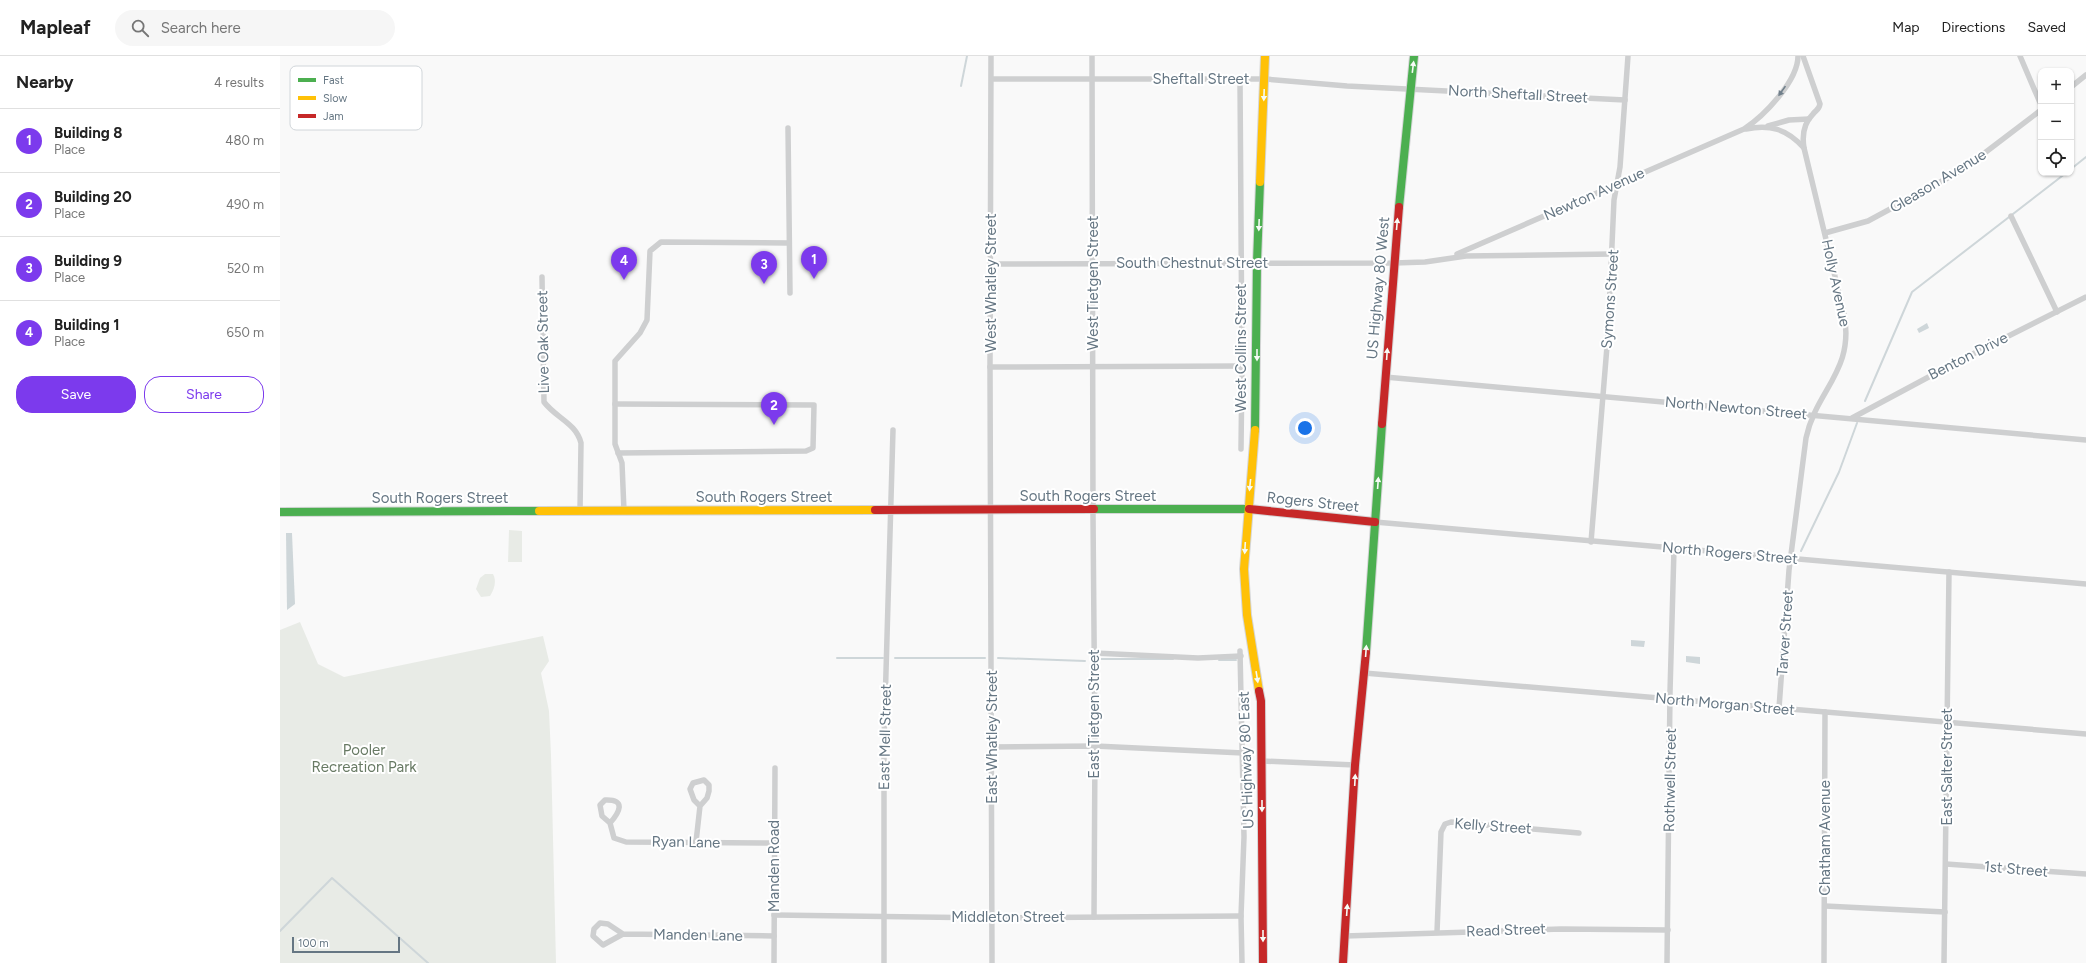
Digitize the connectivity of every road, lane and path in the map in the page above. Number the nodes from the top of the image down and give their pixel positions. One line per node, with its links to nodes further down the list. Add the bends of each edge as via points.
1 (992, 56): 10 (street, West Whatley Street)
2 (1092, 56): 13 (street, West Tietgen Street)
3 (1265, 56): 12 (main road)
4 (1414, 56): 15 (main road, US Highway 80 West, one-way to 4)
5 (1628, 56): 16 (street, Symons Street)
6 (1798, 56): 22 (street, Newton Avenue, one-way to 22, via 1794,73 1781,93 1757,120)
7 (1803, 56): 19 (street, Holly Avenue, via 1820,104 1819,109)
8 (2020, 56): 17 (street)
9 (2086, 76): 14 (street)
10 (992, 79): 13 (street, Sheftall Street); 33 (street, West Whatley Street)
11 (1240, 79): 12 (street, Sheftall Street); 13 (street, Sheftall Street); 30 (street, West Collins Street)
12 (1265, 79): 15 (street, Sheftall Street); 31 (main road, one-way to 31)
13 (1092, 80): 34 (street, West Tietgen Street)
14 (2074, 85)
15 (1410, 89): 16 (street, North Sheftall Street); 32 (main road, US Highway 80 West, one-way to 15)
16 (1625, 100): 24 (street, Symons Street)
17 (2041, 104)
18 (2038, 112): 26 (street, Gleason Avenue, via 1955,174 1868,221)
19 (1809, 118): 20 (street, Newton Avenue, via 1784,121); 23 (street, Holly Avenue, via 1804,132)
20 (1766, 127): 22 (street, Newton Avenue); 23 (street, Newton Avenue, via 1785,131)
21 (788, 128): 27 (street)
22 (1744, 129): 24 (street, Newton Avenue)
23 (1804, 148): 26 (street, Holly Avenue)
24 (1617, 183): 28 (street, Symons Street, via 1614,200); 29 (street, Newton Avenue, via 1459,254)
25 (2011, 216): 38 (street)
26 (1825, 233): 45 (street, Holly Avenue, via 1844,314 1846,341 1843,359)
27 (789, 243): 36 (street); 44 (street, via 661,242 654,246 650,251 647,320 640,333 615,361)
28 (1613, 254): 29 (street, via 1472,255); 43 (street, Symons Street)
29 (1444, 258): 32 (street, South Chestnut Street, via 1425,262)
30 (1240, 262): 31 (street, South Chestnut Street); 34 (street, South Chestnut Street, via 1175,265); 39 (street, West Collins Street)
31 (1257, 262): 32 (street, South Chestnut Street); 51 (main road, one-way to 51, via 1256,431)
32 (1394, 263): 42 (main road, US Highway 80 West, one-way to 32)
33 (991, 264): 34 (street, South Chestnut Street); 40 (street, West Whatley Street)
34 (1093, 264): 41 (street, West Tietgen Street)
35 (542, 277): 54 (street, Live Oak Street, via 544,402 579,434)
36 (790, 293)
37 (2086, 297): 38 (street, Benton Drive)
38 (2057, 312): 46 (street, Benton Drive)
39 (1242, 366): 41 (street); 49 (street, West Collins Street)
40 (990, 367): 41 (street); 56 (street, West Whatley Street)
41 (1094, 367): 53 (street, West Tietgen Street)
42 (1385, 377): 43 (street, North Newton Street); 58 (main road, US Highway 80 West, one-way to 42)
43 (1603, 397): 45 (street, North Newton Street); 59 (street, Symons Street)
44 (615, 404): 50 (street, via 615,444); 50 (street, via 814,405 813,448 806,451)
45 (1812, 415): 46 (street, North Newton Street); 61 (street, Holly Avenue, via 1806,438)
46 (1852, 418): 48 (street, North Newton Street)
47 (893, 430): 52 (street, East Mell Street)
48 (2086, 440)
49 (1241, 449)
50 (618, 453): 55 (street, via 623,470)
51 (1248, 509): 53 (main road, South Rogers Street); 58 (main road, Rogers Street); 74 (main road, US Highway 80 East, one-way to 74, via 1244,569 1247,615 1261,701)
52 (892, 510): 55 (main road, South Rogers Street); 56 (main road, South Rogers Street); 88 (street, East Mell Street, via 884,734)
53 (1093, 510): 56 (main road, South Rogers Street); 64 (street, East Tietgen Street)
54 (580, 511): 55 (main road, South Rogers Street); 57 (main road, South Rogers Street)
55 (624, 511)
56 (992, 511): 72 (street, East Whatley Street)
57 (280, 512)
58 (1375, 522): 59 (street, North Rogers Street); 65 (main road, one-way to 58)
59 (1591, 542): 60 (street, North Rogers Street)
60 (1674, 549): 61 (street, North Rogers Street); 66 (street, Rothwell Street)
61 (1791, 558): 62 (street, North Rogers Street); 67 (street, Tarver Street)
62 (1949, 572): 63 (street, North Rogers Street); 69 (street, East Salter Street)
63 (2086, 584)
64 (1094, 654): 71 (street, East Tietgen Street); 73 (street, via 1198,658 1240,653)
65 (1364, 673): 66 (street, North Morgan Street); 75 (main road)
66 (1670, 699): 67 (street, North Morgan Street); 91 (street, Rothwell Street)
67 (1779, 708): 68 (street, North Morgan Street)
68 (1825, 712): 69 (street, North Morgan Street); 84 (street, Chatham Avenue)
69 (1947, 722): 70 (street, North Morgan Street); 82 (street, East Salter Street)
70 (2086, 734)
71 (1095, 746): 72 (street); 73 (street); 89 (street, East Tietgen Street)
72 (992, 747): 90 (street, East Whatley Street)
73 (1243, 753): 87 (street, via 1244,837)
74 (1262, 761): 75 (street); 100 (main road, US Highway 80 East, one-way to 100)
75 (1355, 765): 95 (main road, one-way to 75)
76 (775, 768): 81 (street, Manden Road)
77 (700, 806): 77 (street, via 709,791 709,785 704,780 693,782 690,789 694,800); 80 (street)
78 (610, 823): 80 (street, Ryan Lane, via 614,838 626,842)
79 (1578, 833): 92 (street, Kelly Street, via 1452,822 1445,824 1441,832)
80 (696, 842): 81 (street, Ryan Lane)
81 (775, 843): 86 (street, Manden Road)
82 (1946, 864): 83 (street, 1st Street); 85 (street, East Salter Street)
83 (2086, 874)
84 (1825, 906): 85 (street); 103 (street, Chatham Avenue)
85 (1945, 912): 104 (street, East Salter Street)
86 (774, 915): 88 (street, Middleton Street); 94 (street, Manden Road)
87 (1241, 916): 89 (street, Middleton Street); 99 (street)
88 (884, 917): 90 (street, Middleton Street); 97 (street, East Mell Street)
89 (1094, 917): 90 (street, Middleton Street)
90 (992, 918): 98 (street, East Whatley Street)
91 (1668, 930): 92 (street, Read Street); 102 (street, Rothwell Street)
92 (1437, 932): 95 (street, Read Street)
93 (623, 934): 93 (street, Manden Lane, via 608,924 600,923 594,929 593,936 603,945); 94 (street, Manden Lane)
94 (774, 936): 96 (street, Manden Road)
95 (1345, 936): 101 (main road)
96 (774, 963)
97 (884, 963)
98 (992, 963)
99 (1242, 963)
100 (1263, 963)
101 (1343, 963)
102 (1667, 963)
103 (1824, 963)
104 (1944, 963)

